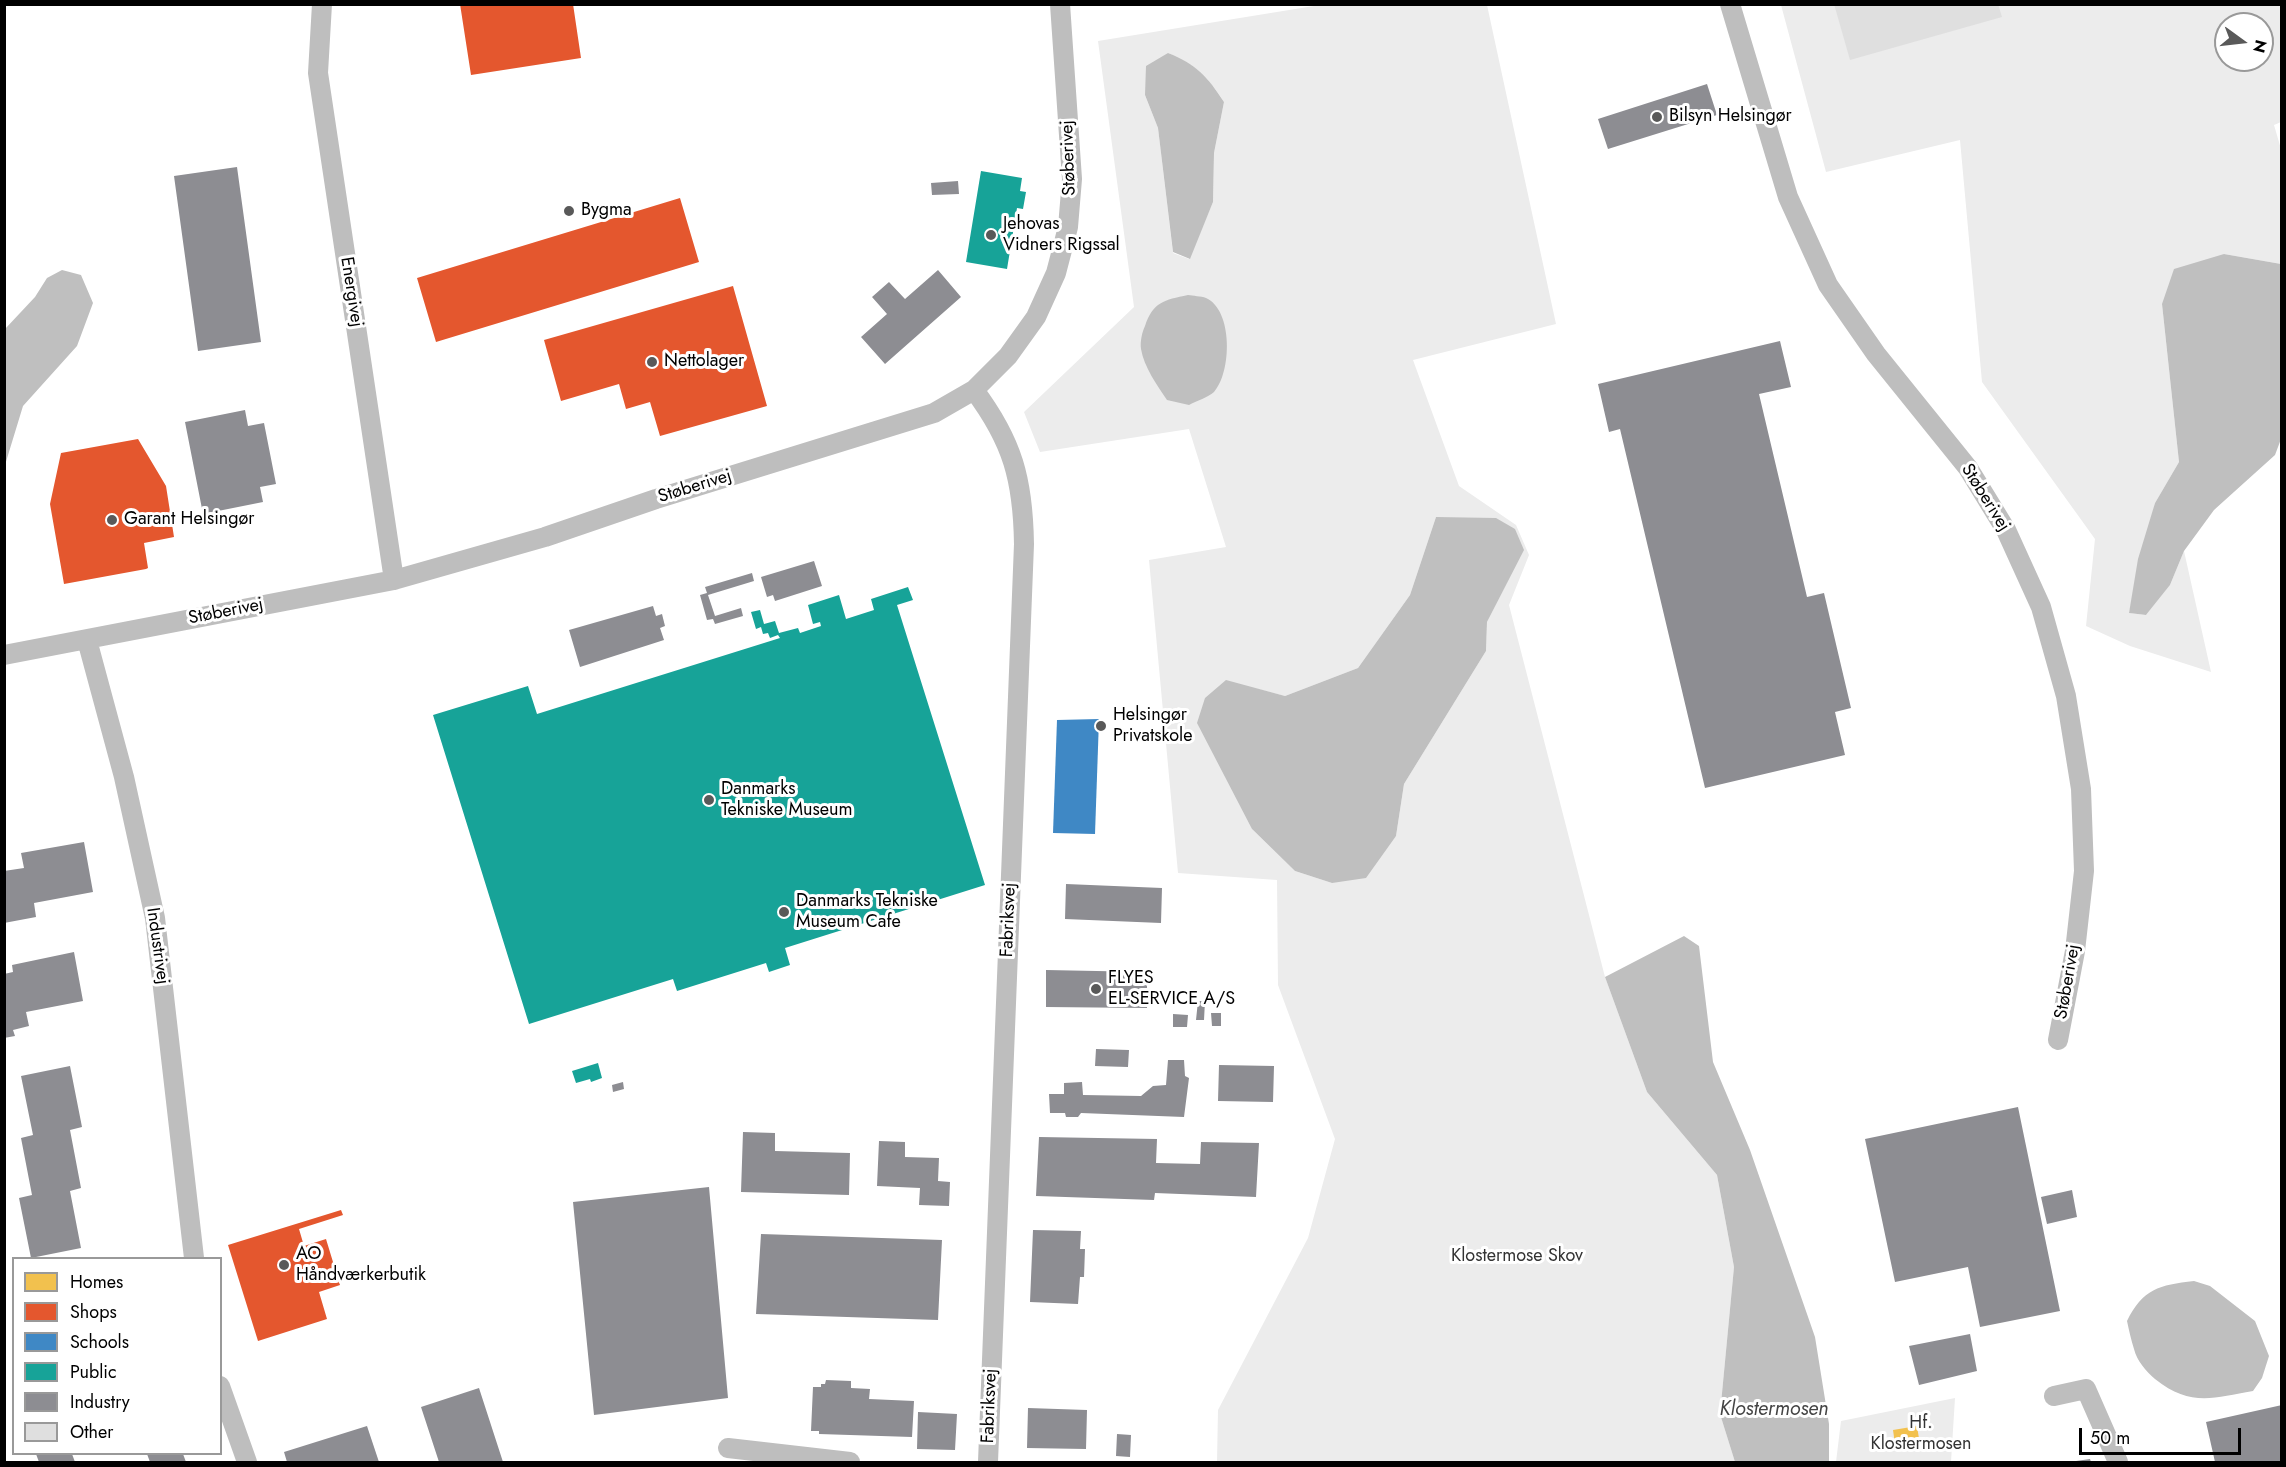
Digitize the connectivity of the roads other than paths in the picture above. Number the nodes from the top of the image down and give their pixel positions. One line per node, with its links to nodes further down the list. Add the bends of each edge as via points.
1 (322, 4): 5 (street, Energivej, via 318,73)
2 (1060, 4): 4 (street, Støberivej, via 1072,179 1068,227 1056,273 1035,317 1008,356)
3 (1730, 4): 8 (street, Støberivej, via 1788,197 1828,285 1876,354 1968,468 2006,530 2042,607 2066,696 2082,801 2084,871 2075,951)
4 (974, 390): 5 (street, Støberivej, via 934,413 545,537); 15 (street, Fabriksvej, via 1006,441 1018,474 1024,544)
5 (394, 580): 6 (street, Støberivej)
6 (87, 640): 7 (street, Støberivej); 9 (street, Industrivej, via 124,777 155,918)
7 (4, 656)
8 (2058, 1040)
9 (194, 1257)
10 (222, 1392): 13 (street)
11 (2054, 1396): 16 (street, via 2086,1389)
12 (728, 1448): 14 (street)
13 (246, 1462)
14 (850, 1462)
15 (988, 1462)
16 (2118, 1462)

